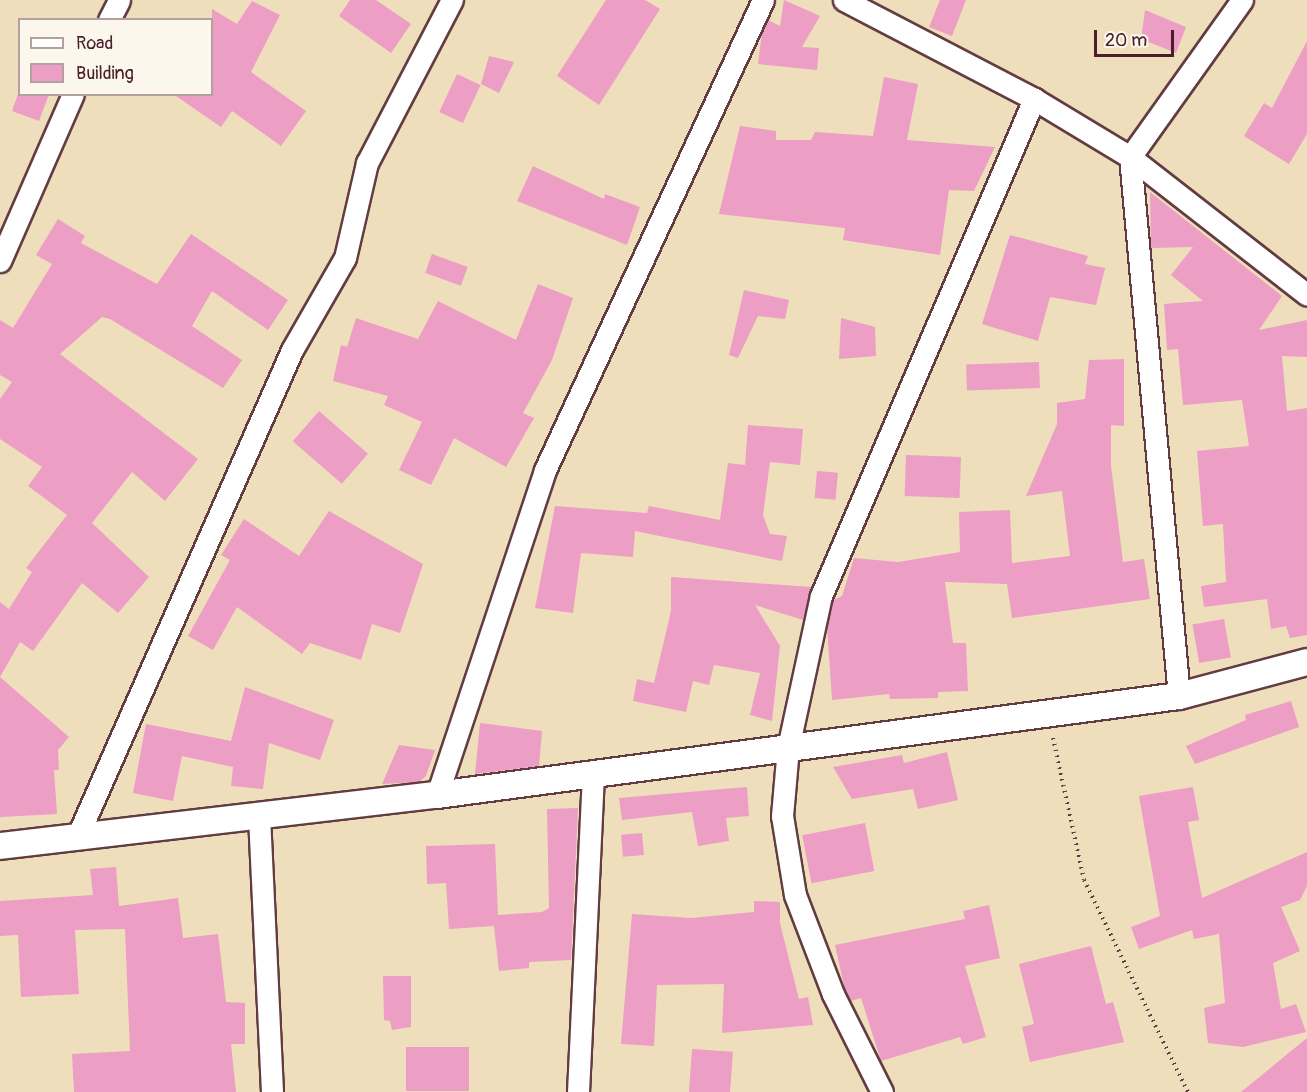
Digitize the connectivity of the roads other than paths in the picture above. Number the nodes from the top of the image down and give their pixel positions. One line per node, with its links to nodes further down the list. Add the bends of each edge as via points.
1 (119, 0): 6 (street)
2 (452, 0): 18 (street, via 367,163 345,258 292,350)
3 (763, 0): 16 (street, via 545,470)
4 (1242, 0): 9 (street)
5 (857, 3): 8 (street)
6 (110, 18)
7 (72, 96): 10 (street)
8 (1034, 99): 9 (street); 14 (street, via 821,596)
9 (1130, 157): 11 (street); 13 (street)
10 (0, 261)
11 (1307, 295)
12 (1307, 662): 13 (street)
13 (1179, 696): 14 (street)
14 (788, 748): 15 (street); 22 (street, via 782,816 795,895 833,994)
15 (593, 774): 16 (street); 21 (street)
16 (437, 795): 17 (street)
17 (259, 816): 18 (street); 20 (street)
18 (78, 835): 19 (street)
19 (0, 846)
20 (273, 1092)
21 (578, 1092)
22 (882, 1092)

